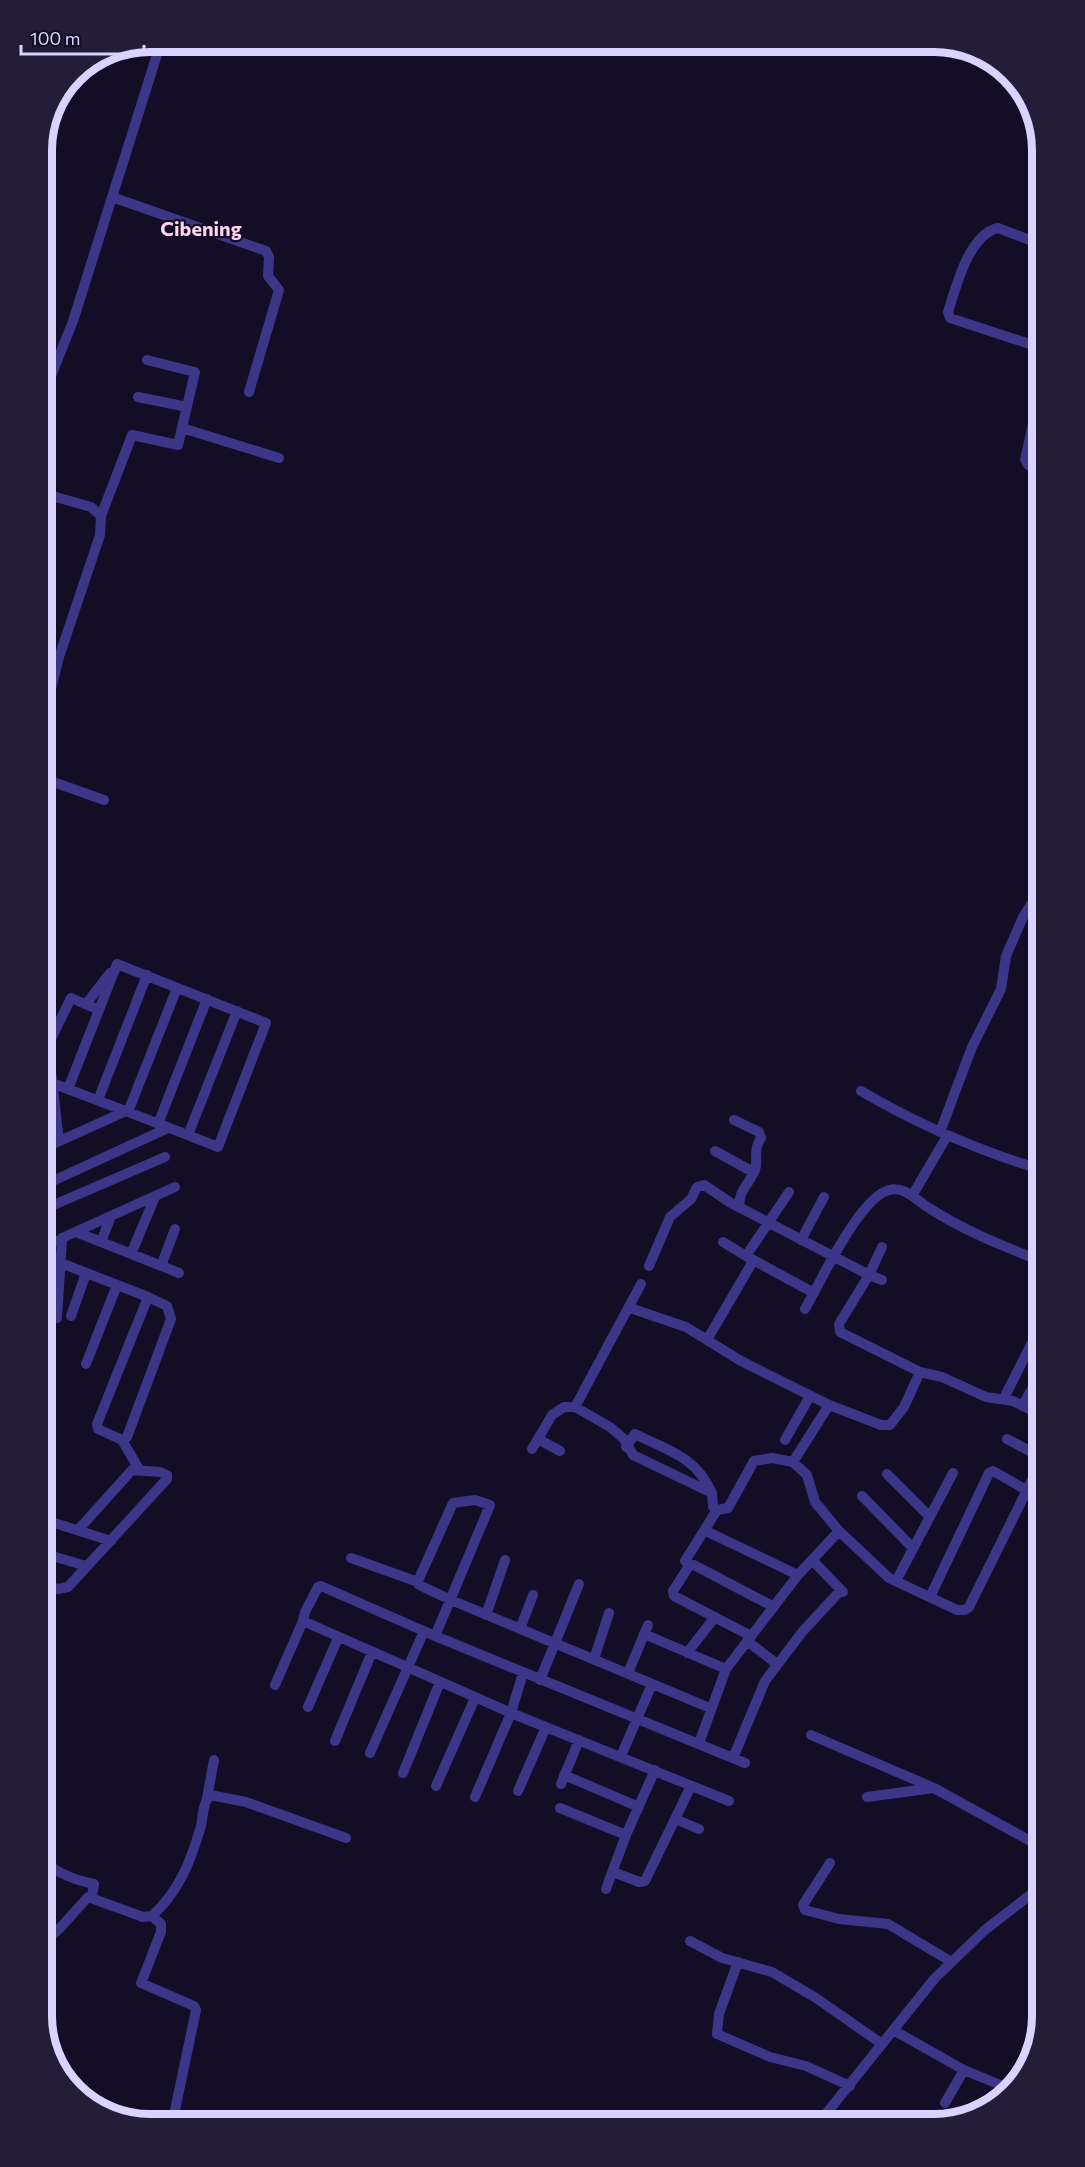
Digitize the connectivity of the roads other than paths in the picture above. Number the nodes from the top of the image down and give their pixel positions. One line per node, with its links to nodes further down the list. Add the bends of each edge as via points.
1 (158, 52): 2 (street)
2 (112, 197): 6 (street); 7 (street, via 267,251 268,276 279,290)
3 (1032, 241): 4 (street, via 998,228 984,234 964,263 948,312 950,318)
4 (1032, 343)
5 (147, 360): 9 (street, via 195,372)
6 (53, 372)
7 (249, 392)
8 (138, 397): 9 (street)
9 (187, 407): 10 (street)
10 (182, 428): 12 (street); 15 (street, via 178,445 132,435)
11 (1032, 432): 13 (street, via 1025,460)
12 (279, 458)
13 (1032, 466)
14 (53, 496): 15 (street, via 91,507)
15 (101, 516): 17 (street, via 100,535)
16 (53, 656): 17 (street)
17 (59, 657): 18 (street)
18 (53, 682)
19 (53, 782): 20 (street)
20 (104, 800)
21 (1032, 903): 38 (street, via 1006,956 1001,989 972,1047)
22 (117, 964): 23 (street); 26 (street); 27 (street)
23 (147, 975): 24 (street); 34 (street)
24 (177, 987): 25 (street); 35 (street)
25 (207, 999): 28 (street); 37 (street)
26 (86, 1004): 27 (street); 29 (street, via 71,998)
27 (99, 1010): 32 (street)
28 (237, 1011): 39 (street); 39 (street, via 266,1023 218,1147)
29 (53, 1033)
30 (52, 1083): 32 (street)
31 (52, 1087): 40 (street)
32 (68, 1089): 34 (street)
33 (861, 1091): 38 (street)
34 (98, 1100): 35 (street)
35 (127, 1112): 37 (street); 40 (street)
36 (734, 1120): 45 (street, via 759,1132 761,1137 755,1146)
37 (163, 1126): 39 (street); 46 (street)
38 (944, 1134): 44 (street); 49 (street)
39 (188, 1135)
40 (59, 1141): 41 (street)
41 (52, 1144)
42 (715, 1151): 45 (street)
43 (165, 1157): 52 (street)
44 (1032, 1166)
45 (753, 1172): 53 (street)
46 (52, 1181)
47 (175, 1187): 50 (street)
48 (789, 1192): 55 (street)
49 (912, 1196): 65 (street, via 961,1227); 66 (street, via 893,1189 877,1197 855,1220)
50 (155, 1197): 54 (street); 64 (street)
51 (824, 1197): 59 (street)
52 (52, 1206)
53 (740, 1207): 55 (street); 70 (street, via 704,1185 697,1187 691,1199 670,1217)
54 (111, 1216): 57 (street); 61 (street)
55 (769, 1222): 59 (street); 67 (street)
56 (175, 1229): 69 (street)
57 (76, 1232): 58 (street); 61 (street)
58 (62, 1238): 60 (street); 68 (street)
59 (801, 1240): 66 (street)
60 (52, 1241)
61 (101, 1242): 64 (street)
62 (723, 1242): 67 (street)
63 (882, 1247): 73 (street)
64 (131, 1254): 69 (street)
65 (1032, 1257)
66 (835, 1258): 73 (street); 77 (street)
67 (750, 1259): 77 (street); 83 (street)
68 (61, 1263): 71 (street); 82 (street)
69 (161, 1266): 72 (street)
70 (649, 1266)
71 (86, 1273): 76 (street); 81 (street)
72 (178, 1273)
73 (869, 1275): 74 (street); 86 (street, via 839,1330)
74 (882, 1280)
75 (641, 1284): 79 (street)
76 (117, 1285): 78 (street); 85 (street)
77 (814, 1293): 80 (street)
78 (148, 1297): 96 (street, via 167,1306 171,1318 127,1437); 96 (street, via 97,1424 98,1429)
79 (630, 1308): 83 (street, via 681,1325); 92 (street)
80 (805, 1309)
81 (71, 1317)
82 (57, 1318)
83 (707, 1340): 88 (street, via 741,1362)
84 (1032, 1343): 89 (street)
85 (86, 1364)
86 (920, 1372): 89 (street, via 942,1377 986,1397); 90 (street, via 904,1407 890,1425)
87 (1032, 1389): 91 (street)
88 (810, 1396): 90 (street); 97 (street)
89 (1004, 1398): 91 (street)
90 (829, 1405): 104 (street)
91 (1022, 1406): 93 (street)
92 (575, 1407): 94 (street, via 556,1411); 98 (street, via 610,1427 624,1439)
93 (1032, 1411)
94 (538, 1439): 99 (street); 101 (street)
95 (1007, 1439): 102 (street)
96 (122, 1440): 105 (street)
97 (785, 1440)
98 (626, 1447): 100 (street, via 635,1434); 106 (street)
99 (532, 1449)
100 (668, 1450): 103 (street); 106 (street)
101 (560, 1451)
102 (1032, 1452)
103 (688, 1460): 109 (street); 112 (street, via 700,1471)
104 (793, 1462): 114 (street, via 772,1458 754,1461 728,1508); 118 (street, via 807,1475 815,1502)
105 (139, 1469): 117 (street, via 129,1472); 120 (street, via 164,1473 167,1479)
106 (658, 1469): 109 (street)
107 (953, 1473): 115 (street)
108 (887, 1474): 115 (street)
109 (680, 1478): 112 (street)
110 (1032, 1482): 111 (street)
111 (1028, 1491): 134 (street, via 969,1607 957,1610); 134 (street, via 991,1472)
112 (712, 1493): 114 (street)
113 (862, 1496): 121 (street)
114 (717, 1510): 126 (street)
115 (929, 1516): 121 (street)
116 (52, 1522): 117 (street)
117 (78, 1530): 120 (street)
118 (839, 1532): 125 (street); 129 (street)
119 (710, 1533): 128 (street)
120 (111, 1541): 127 (street)
121 (912, 1547): 129 (street)
122 (52, 1556): 127 (street)
123 (351, 1558): 130 (street)
124 (505, 1560): 138 (street)
125 (812, 1560): 128 (street); 150 (street, via 842,1591)
126 (685, 1561)
127 (86, 1566): 132 (street, via 66,1589)
128 (798, 1575): 136 (street)
129 (896, 1581): 134 (street)
130 (418, 1582): 135 (street); 135 (street, via 453,1503 475,1500 490,1505)
131 (579, 1584): 146 (street)
132 (52, 1586)
133 (532, 1595): 141 (street)
134 (930, 1598)
135 (451, 1600): 138 (street); 143 (street)
136 (774, 1607): 139 (street, via 690,1565 673,1595); 145 (street)
137 (609, 1613): 149 (street)
138 (486, 1615): 141 (street)
139 (714, 1617): 145 (street); 148 (street)
140 (303, 1621): 142 (street, via 321,1586); 144 (street); 158 (street)
141 (520, 1629): 146 (street)
142 (424, 1631): 143 (street); 151 (street)
143 (435, 1636): 154 (street)
144 (338, 1638): 147 (street); 160 (street)
145 (749, 1639): 150 (street); 152 (street)
146 (557, 1644): 149 (street); 155 (street)
147 (372, 1652): 151 (street); 167 (street)
148 (687, 1653): 152 (street); 153 (street, via 646,1629)
149 (594, 1659): 153 (street)
150 (777, 1664): 171 (street, via 754,1704)
151 (406, 1667): 156 (street); 169 (street)
152 (726, 1669): 161 (street)
153 (627, 1672): 157 (street)
154 (523, 1673): 155 (street); 162 (street)
155 (540, 1680): 163 (street)
156 (440, 1682): 159 (street); 175 (street)
157 (652, 1684): 161 (street); 163 (street)
158 (275, 1685)
159 (475, 1698): 162 (street); 176 (street)
160 (308, 1707)
161 (710, 1708): 168 (street)
162 (511, 1713): 164 (street); 180 (street)
163 (635, 1719): 168 (street); 170 (street)
164 (546, 1727): 166 (street); 179 (street)
165 (811, 1735): 178 (street)
166 (579, 1740): 170 (street); 184 (street, via 562,1780)
167 (335, 1741)
168 (699, 1743): 171 (street)
169 (370, 1753)
170 (621, 1756): 174 (street)
171 (733, 1758): 173 (street)
172 (214, 1761): 182 (street)
173 (745, 1764)
174 (655, 1770): 177 (street); 184 (street)
175 (403, 1773)
176 (436, 1786)
177 (691, 1786): 183 (street); 186 (street)
178 (934, 1788): 181 (street); 190 (street)
179 (518, 1791)
180 (475, 1797)
181 (867, 1797)
182 (207, 1798): 189 (street, via 213,1794 246,1802); 197 (street, via 183,1878)
183 (729, 1801)
184 (639, 1807): 188 (street)
185 (560, 1808): 188 (street)
186 (675, 1819): 187 (street); 193 (street, via 645,1881)
187 (699, 1829)
188 (626, 1835): 193 (street)
189 (346, 1838)
190 (1032, 1842)
191 (830, 1863): 201 (street, via 803,1905 805,1910 839,1919 888,1924)
192 (52, 1867): 196 (street, via 94,1884)
193 (613, 1872): 194 (street)
194 (606, 1889)
195 (1032, 1893): 201 (street)
196 (92, 1896): 197 (street); 198 (street)
197 (152, 1917): 208 (street, via 161,1925 161,1932 141,1983 196,2010)
198 (52, 1935)
199 (690, 1941): 200 (street)
200 (738, 1962): 203 (street, via 790,1982); 205 (street, via 719,2014 717,2034)
201 (950, 1962): 202 (street)
202 (893, 2030): 203 (street); 204 (street)
203 (882, 2044): 205 (street)
204 (964, 2070): 206 (street); 207 (street)
205 (850, 2086): 209 (street)
206 (1004, 2086)
207 (945, 2103)
208 (174, 2114)
209 (826, 2114)

